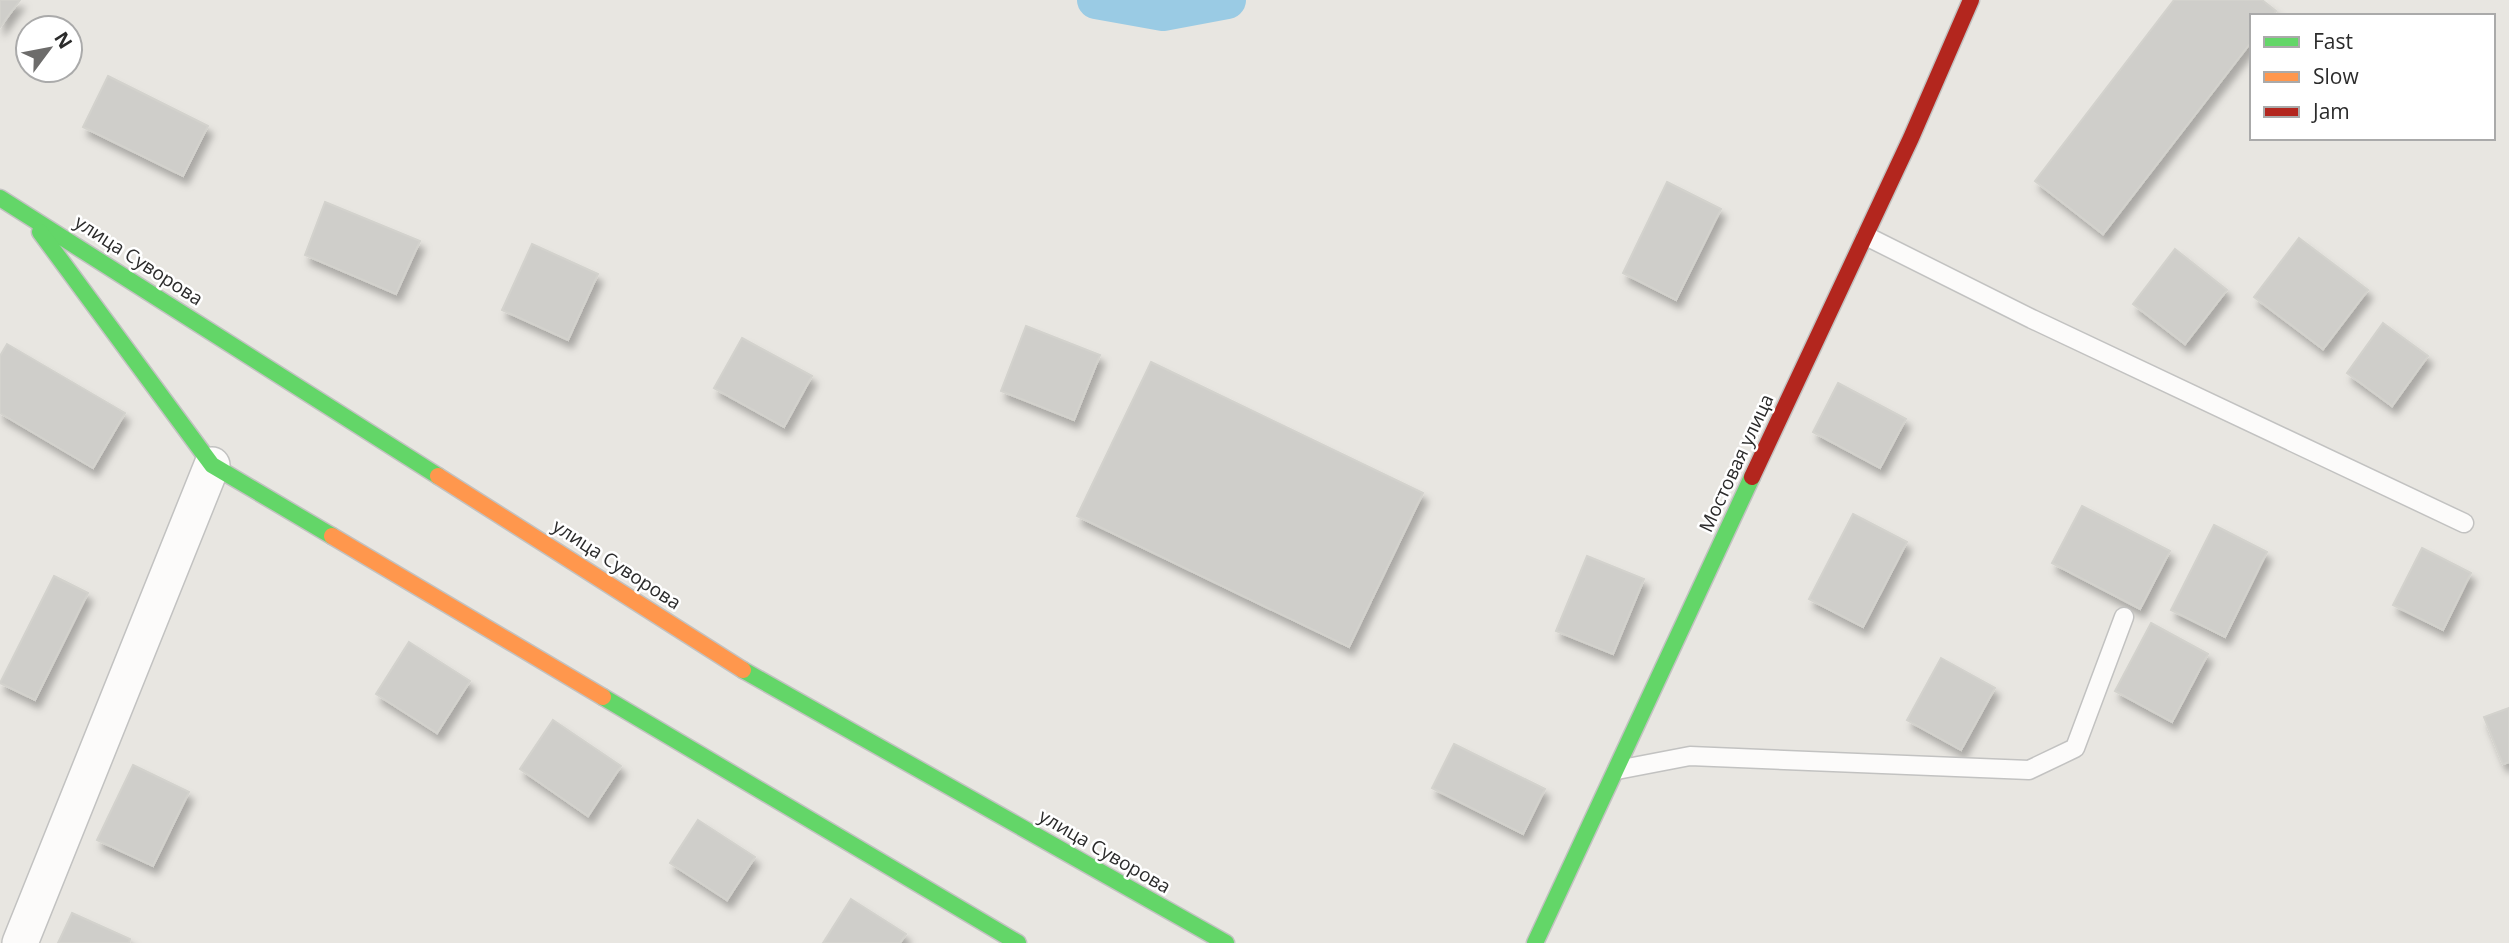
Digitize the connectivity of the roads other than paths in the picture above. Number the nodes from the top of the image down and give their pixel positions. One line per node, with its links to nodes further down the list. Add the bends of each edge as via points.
1 (1972, 0): 4 (street, Мостовая улица)
2 (0, 198): 3 (street, улица Суворова)
3 (26, 213): 5 (street); 11 (street, улица Суворова, via 745,671)
4 (1866, 236): 6 (lane); 8 (street, Мостовая улица)
5 (212, 465): 9 (street); 10 (street)
6 (2464, 523)
7 (2124, 617): 8 (lane, via 2075,748 2029,771 1690,755)
8 (1616, 770): 12 (street, Мостовая улица)
9 (20, 943)
10 (1017, 943)
11 (1226, 943)
12 (1535, 943)

